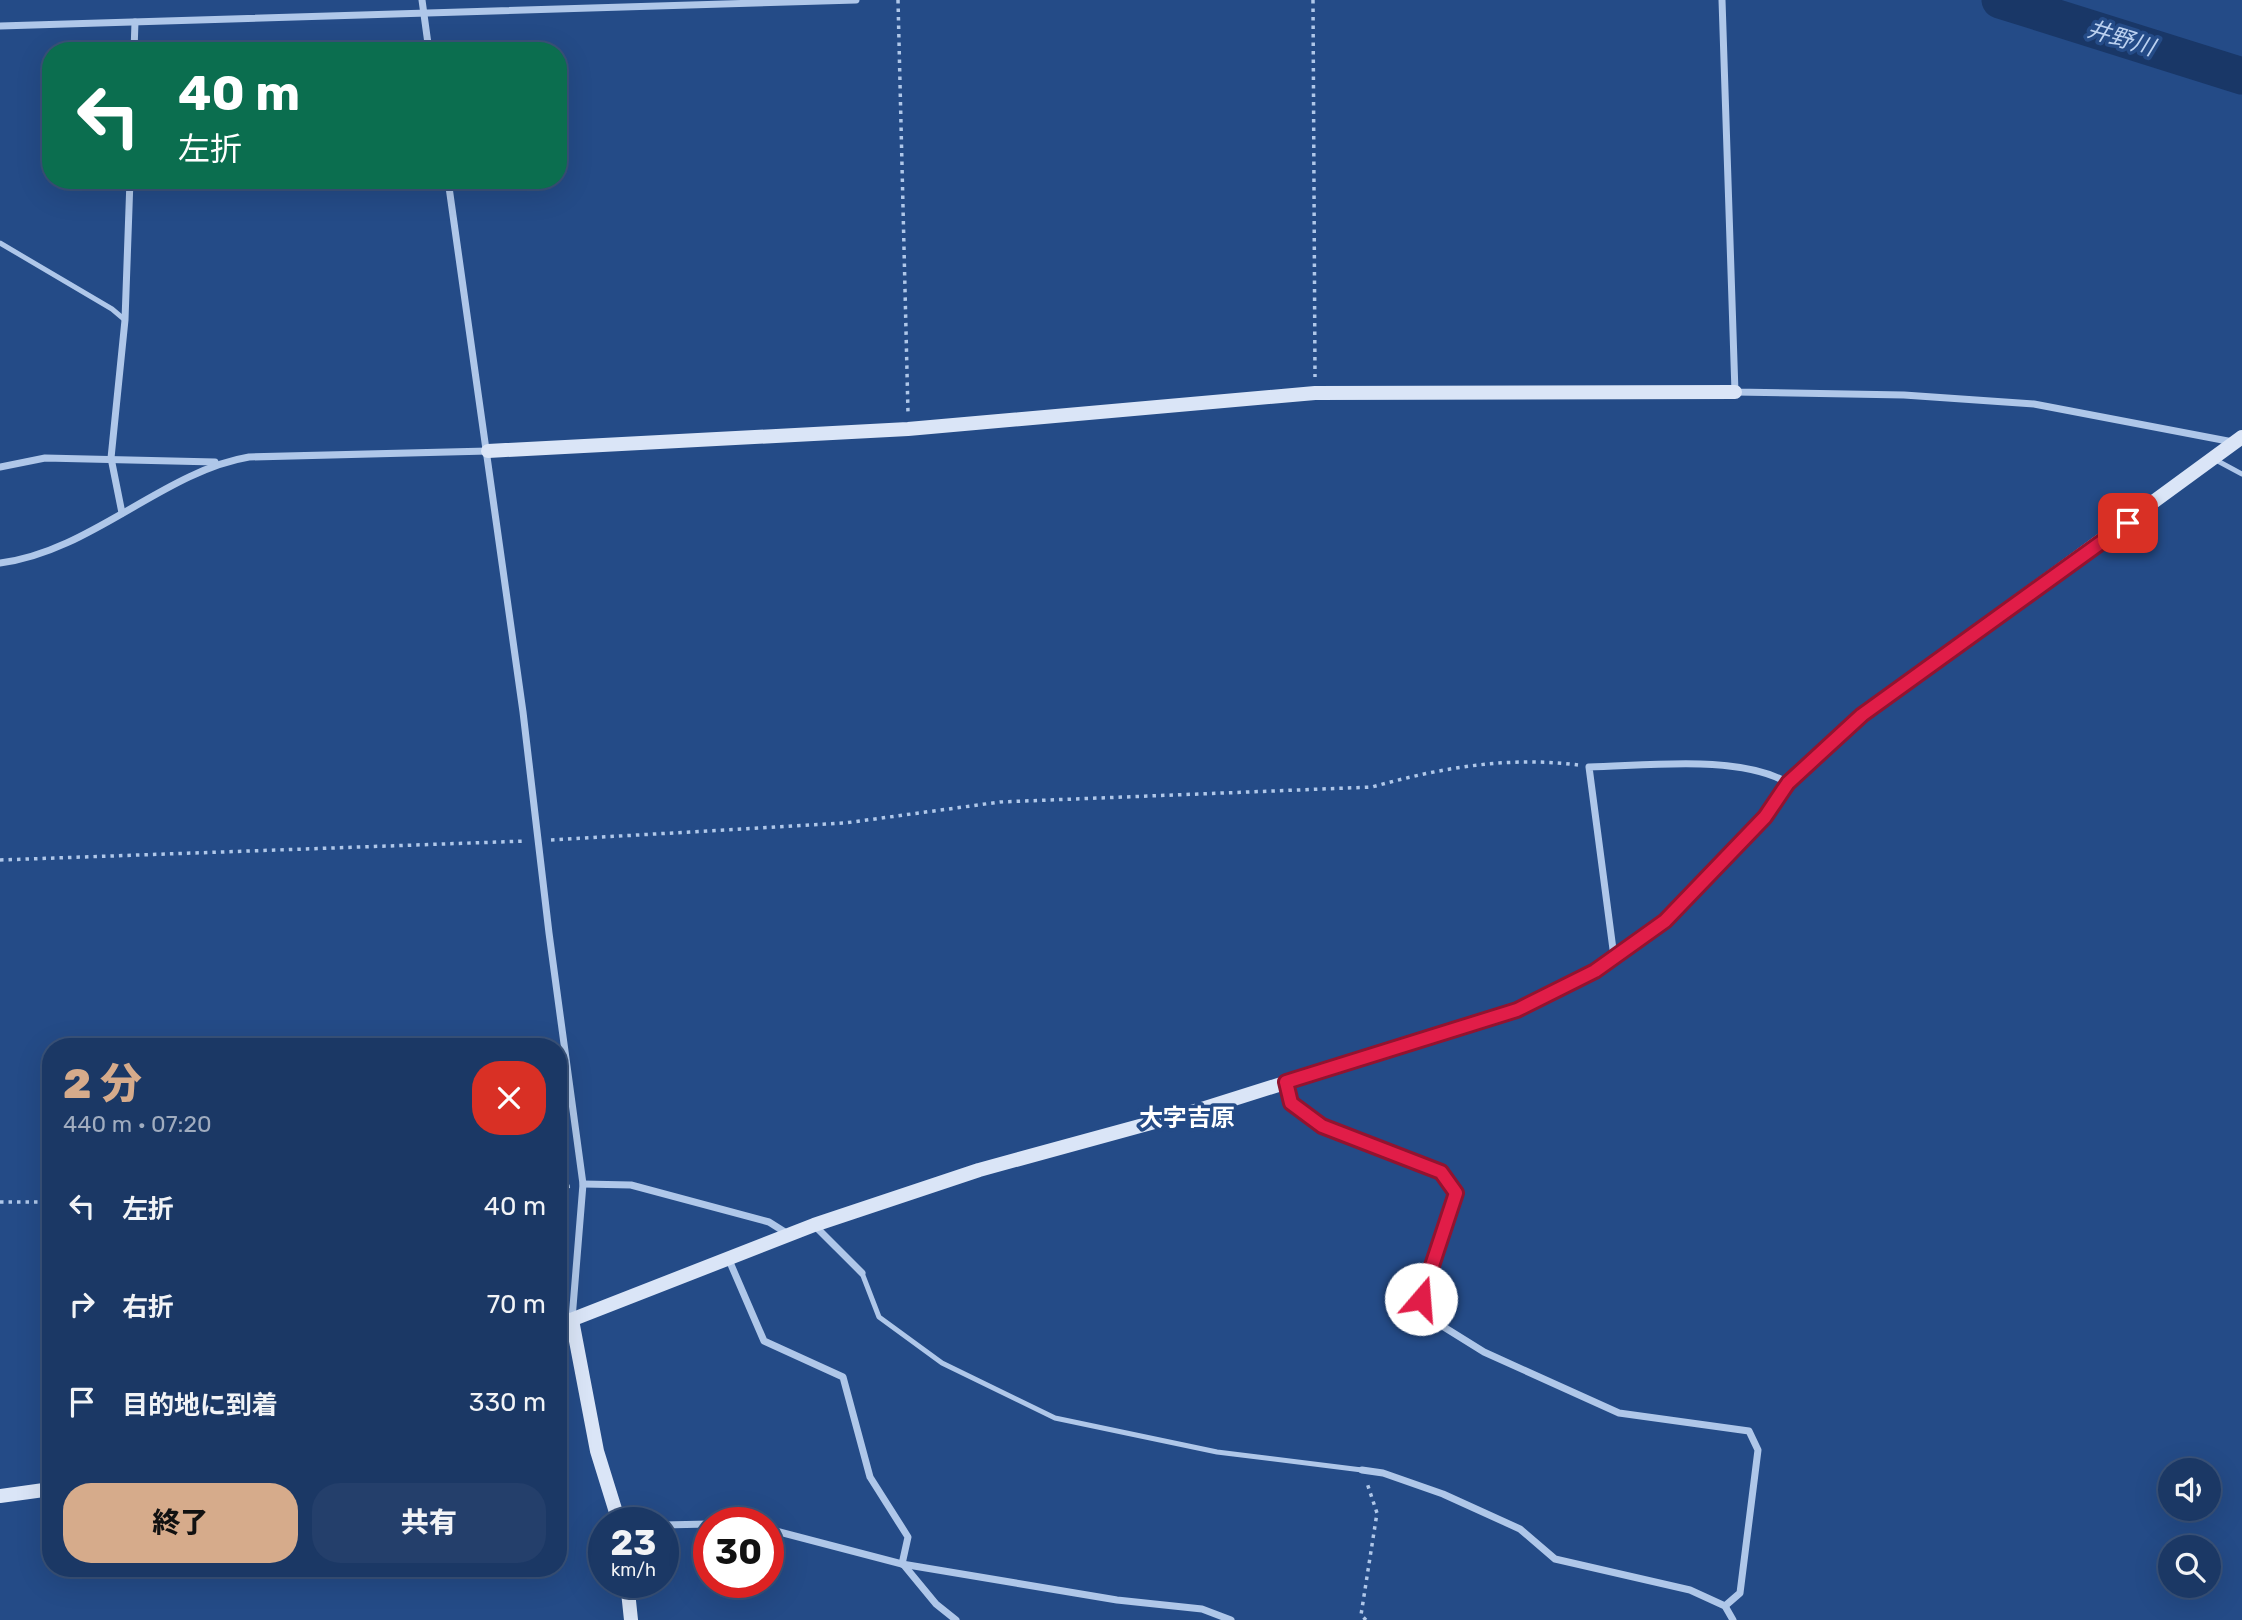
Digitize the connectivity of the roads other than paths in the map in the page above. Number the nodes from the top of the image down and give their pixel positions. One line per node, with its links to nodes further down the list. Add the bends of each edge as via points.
1 (422, 0): 4 (street)
2 (856, 0): 4 (street)
3 (1722, 0): 13 (street)
4 (424, 14): 5 (street); 8 (street)
5 (135, 22): 6 (street); 7 (street)
6 (0, 26)
7 (134, 42)
8 (428, 42)
9 (130, 189): 12 (street)
10 (449, 189): 15 (street)
11 (0, 243): 12 (lane)
12 (125, 320): 16 (street)
13 (1735, 392): 14 (street, via 1904,395 2034,404); 15 (street, via 1315,393 908,429)
14 (2237, 439): 17 (street)
15 (488, 452): 18 (street, via 249,457); 25 (street)
16 (111, 458): 18 (street); 19 (street, via 45,458); 21 (street)
17 (2212, 458): 20 (lane); 23 (street, via 1873,707)
18 (219, 462): 21 (street)
19 (0, 467)
20 (2242, 474)
21 (122, 513): 22 (street, via 39,553)
22 (0, 563)
23 (1788, 783): 24 (street, via 1765,817 1665,921); 24 (street, via 1775,775 1733,765 1589,767)
24 (1614, 958): 27 (street, via 1517,1010)
25 (563, 1038)
26 (567, 1066): 28 (street)
27 (1286, 1082): 29 (street, via 979,1170); 43 (street, via 1291,1103 1322,1126 1441,1172 1456,1193 1421,1299 1439,1324 1484,1352 1619,1413 1749,1431 1758,1450 1740,1593)
28 (583, 1184): 30 (street, via 631,1185 769,1222); 33 (street)
29 (814, 1225): 30 (street); 32 (street)
30 (788, 1234): 31 (street)
31 (729, 1260): 34 (street); 41 (street, via 764,1341 843,1377 870,1477 908,1537)
32 (862, 1273): 36 (lane, via 878,1317 942,1363 1055,1419 1217,1452)
33 (567, 1307)
34 (567, 1321)
35 (567, 1330): 39 (street)
36 (1362, 1470): 43 (street, via 1443,1494 1520,1529 1555,1559 1690,1590)
37 (42, 1490): 38 (street)
38 (0, 1496)
39 (614, 1507)
40 (784, 1533): 41 (street)
41 (902, 1564): 45 (street); 46 (street, via 1116,1600 1202,1609)
42 (629, 1598): 44 (street)
43 (1725, 1606): 47 (street)
44 (631, 1620)
45 (956, 1620)
46 (1231, 1620)
47 (1732, 1620)

